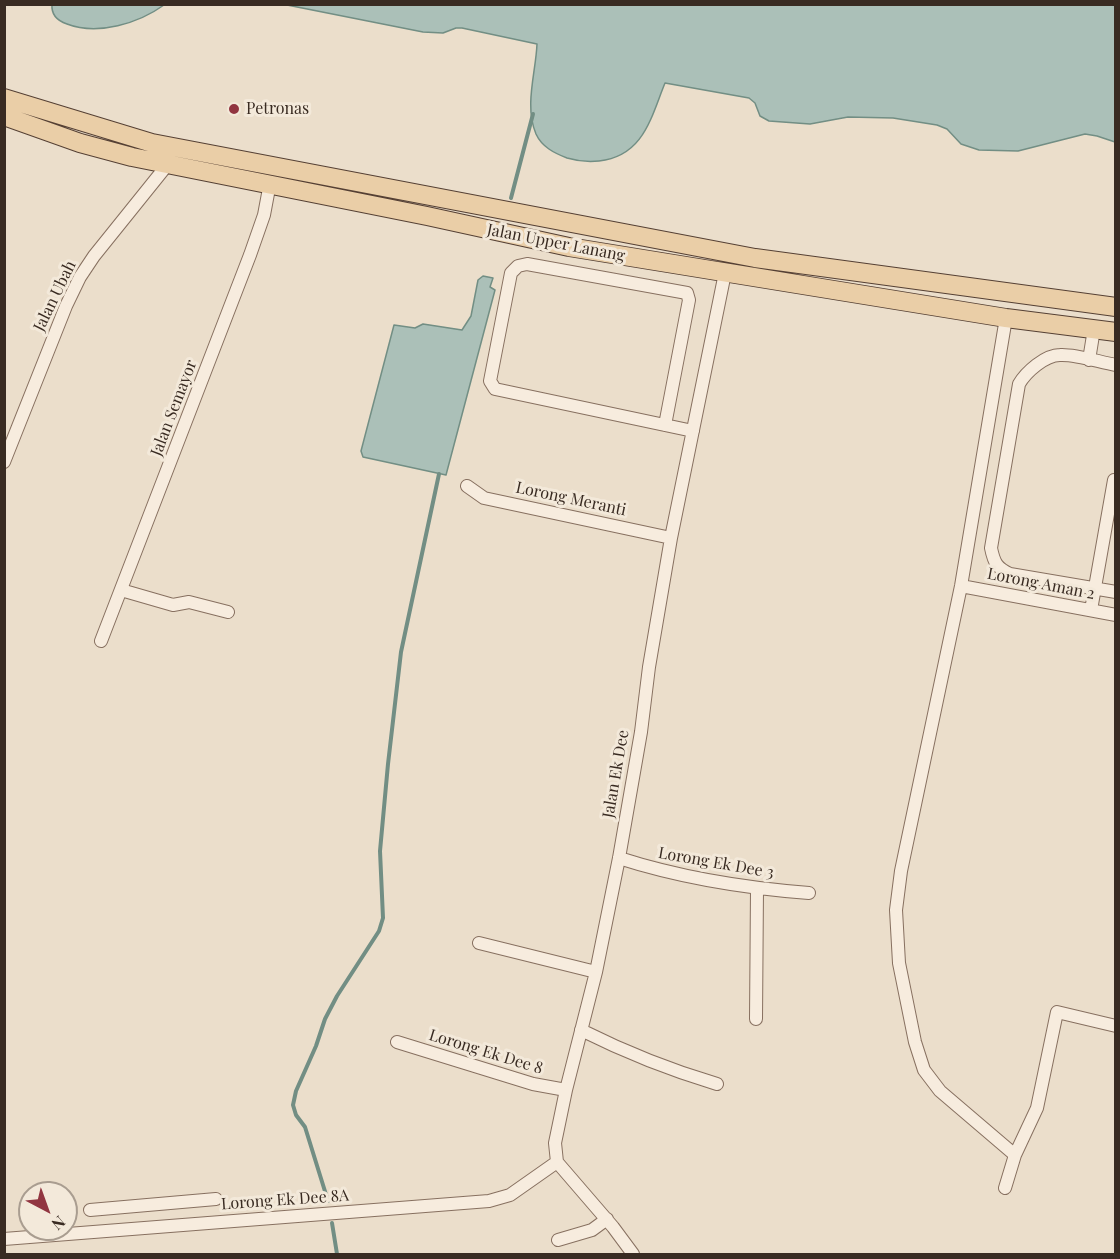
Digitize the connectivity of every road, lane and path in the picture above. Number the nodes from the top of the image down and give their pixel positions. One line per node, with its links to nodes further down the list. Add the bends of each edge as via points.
1 (4, 98): 8 (main road, Jalan Upper Lanang, via 152,143 755,258)
2 (4, 116): 3 (main road, Jalan Upper Lanang, via 80,143)
3 (168, 164): 4 (main road, Jalan Upper Lanang); 16 (street, Jalan Ubah, via 80,277)
4 (270, 183): 5 (main road, Jalan Upper Lanang); 23 (street, Jalan Semayor, via 250,255)
5 (569, 247): 6 (street); 7 (main road, Jalan Upper Lanang)
6 (566, 270): 14 (street, via 684,291 690,296); 14 (street, via 527,264 511,273 492,385 495,389)
7 (725, 273): 9 (main road, Jalan Upper Lanang); 15 (street, Jalan Ek Dee)
8 (1116, 307)
9 (1006, 318): 10 (main road, Jalan Upper Lanang); 21 (street)
10 (1094, 329): 11 (main road, Jalan Upper Lanang); 12 (street)
11 (1116, 332)
12 (1089, 360): 13 (street); 20 (street, via 1059,354 1049,357 1023,376 1019,384 991,548 999,569)
13 (1116, 365)
14 (664, 425): 15 (street)
15 (693, 431): 19 (street, Jalan Ek Dee)
16 (4, 462)
17 (1114, 480): 22 (street)
18 (467, 486): 19 (street, Lorong Meranti, via 484,498)
19 (671, 538): 30 (street, Jalan Ek Dee)
20 (1043, 580): 22 (street); 25 (street)
21 (961, 586): 25 (street, Lorong Aman 2); 41 (street, via 902,871 896,910 897,940 903,987 924,1070 940,1091)
22 (1095, 588): 24 (street); 26 (street)
23 (121, 590): 27 (street, via 173,605 189,602); 29 (street, Jalan Semayor)
24 (1116, 592)
25 (1038, 600): 26 (street, Lorong Aman 2)
26 (1091, 610): 28 (street, Lorong Aman 2)
27 (228, 612)
28 (1116, 615)
29 (101, 641)
30 (619, 858): 31 (street, Lorong Ek Dee 3, via 678,875); 34 (street, Jalan Ek Dee)
31 (757, 889): 32 (street, Lorong Ek Dee 3); 35 (street)
32 (810, 893)
33 (479, 943): 34 (street)
34 (596, 972): 37 (street, Jalan Ek Dee)
35 (756, 1019)
36 (1116, 1026): 41 (street, via 1056,1012 1037,1108)
37 (581, 1030): 39 (street, via 666,1068); 40 (street, Jalan Ek Dee)
38 (397, 1042): 40 (street, Lorong Ek Dee 8, via 532,1084)
39 (717, 1084)
40 (566, 1090): 42 (street, Jalan Ek Dee, via 555,1143)
41 (1015, 1155): 43 (street)
42 (557, 1162): 48 (street); 49 (street, Lorong Ek Dee 8A, via 510,1195 489,1201)
43 (1005, 1188)
44 (216, 1199): 45 (street)
45 (199, 1200): 46 (street); 49 (street)
46 (106, 1208): 47 (street); 50 (street)
47 (90, 1210)
48 (607, 1219): 52 (street, via 592,1230); 53 (street)
49 (201, 1223): 50 (street, Lorong Ek Dee 8A)
50 (109, 1230): 51 (street, Lorong Ek Dee 8A)
51 (4, 1239)
52 (558, 1240)
53 (633, 1254)

